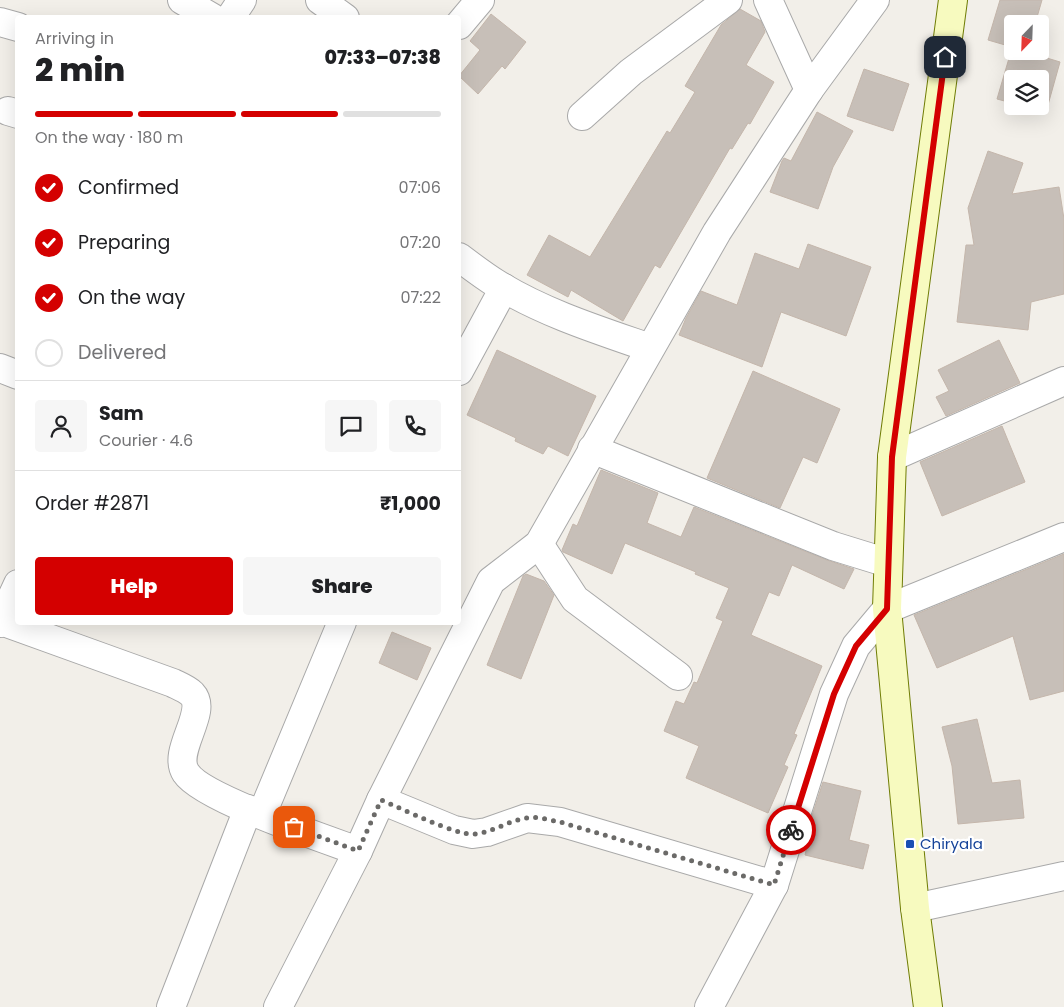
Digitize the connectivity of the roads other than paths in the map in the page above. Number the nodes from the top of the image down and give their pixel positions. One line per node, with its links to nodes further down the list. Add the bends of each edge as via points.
1 (182, 0): 9 (street)
2 (242, 0): 10 (street)
3 (320, 0): 11 (street)
4 (480, 0): 13 (street)
5 (728, 0): 16 (street, via 631,72)
6 (768, 0): 15 (street)
7 (874, 0): 15 (street)
8 (953, 0): 25 (street)
9 (208, 15)
10 (232, 15)
11 (341, 15)
12 (0, 22): 14 (street)
13 (461, 23)
14 (15, 26)
15 (809, 90): 19 (street, via 717,232)
16 (582, 116)
17 (461, 258): 18 (street)
18 (504, 288): 19 (street, via 592,328); 20 (street)
19 (650, 348): 24 (street)
20 (461, 367)
21 (0, 368): 22 (street)
22 (15, 375)
23 (1064, 381): 25 (street)
24 (592, 449): 27 (street); 28 (street, via 833,546)
25 (892, 457): 28 (street)
26 (1064, 538): 30 (street)
27 (540, 544): 33 (street, via 575,599); 34 (street, via 491,581)
28 (888, 563): 30 (street)
29 (15, 591): 31 (street)
30 (887, 609): 38 (street, via 856,646 834,694); 39 (street)
31 (1, 622): 35 (street, via 173,682 192,694 197,701 196,712 182,766 188,776 209,792)
32 (341, 625): 35 (street)
33 (678, 676)
34 (381, 800): 36 (street); 38 (street, via 454,830 473,834 527,818 553,821)
35 (255, 812): 36 (street); 40 (street)
36 (358, 851): 41 (street)
37 (1064, 876): 39 (street)
38 (774, 885): 42 (street)
39 (915, 908): 43 (street)
40 (171, 1007)
41 (278, 1007)
42 (710, 1007)
43 (928, 1007)

